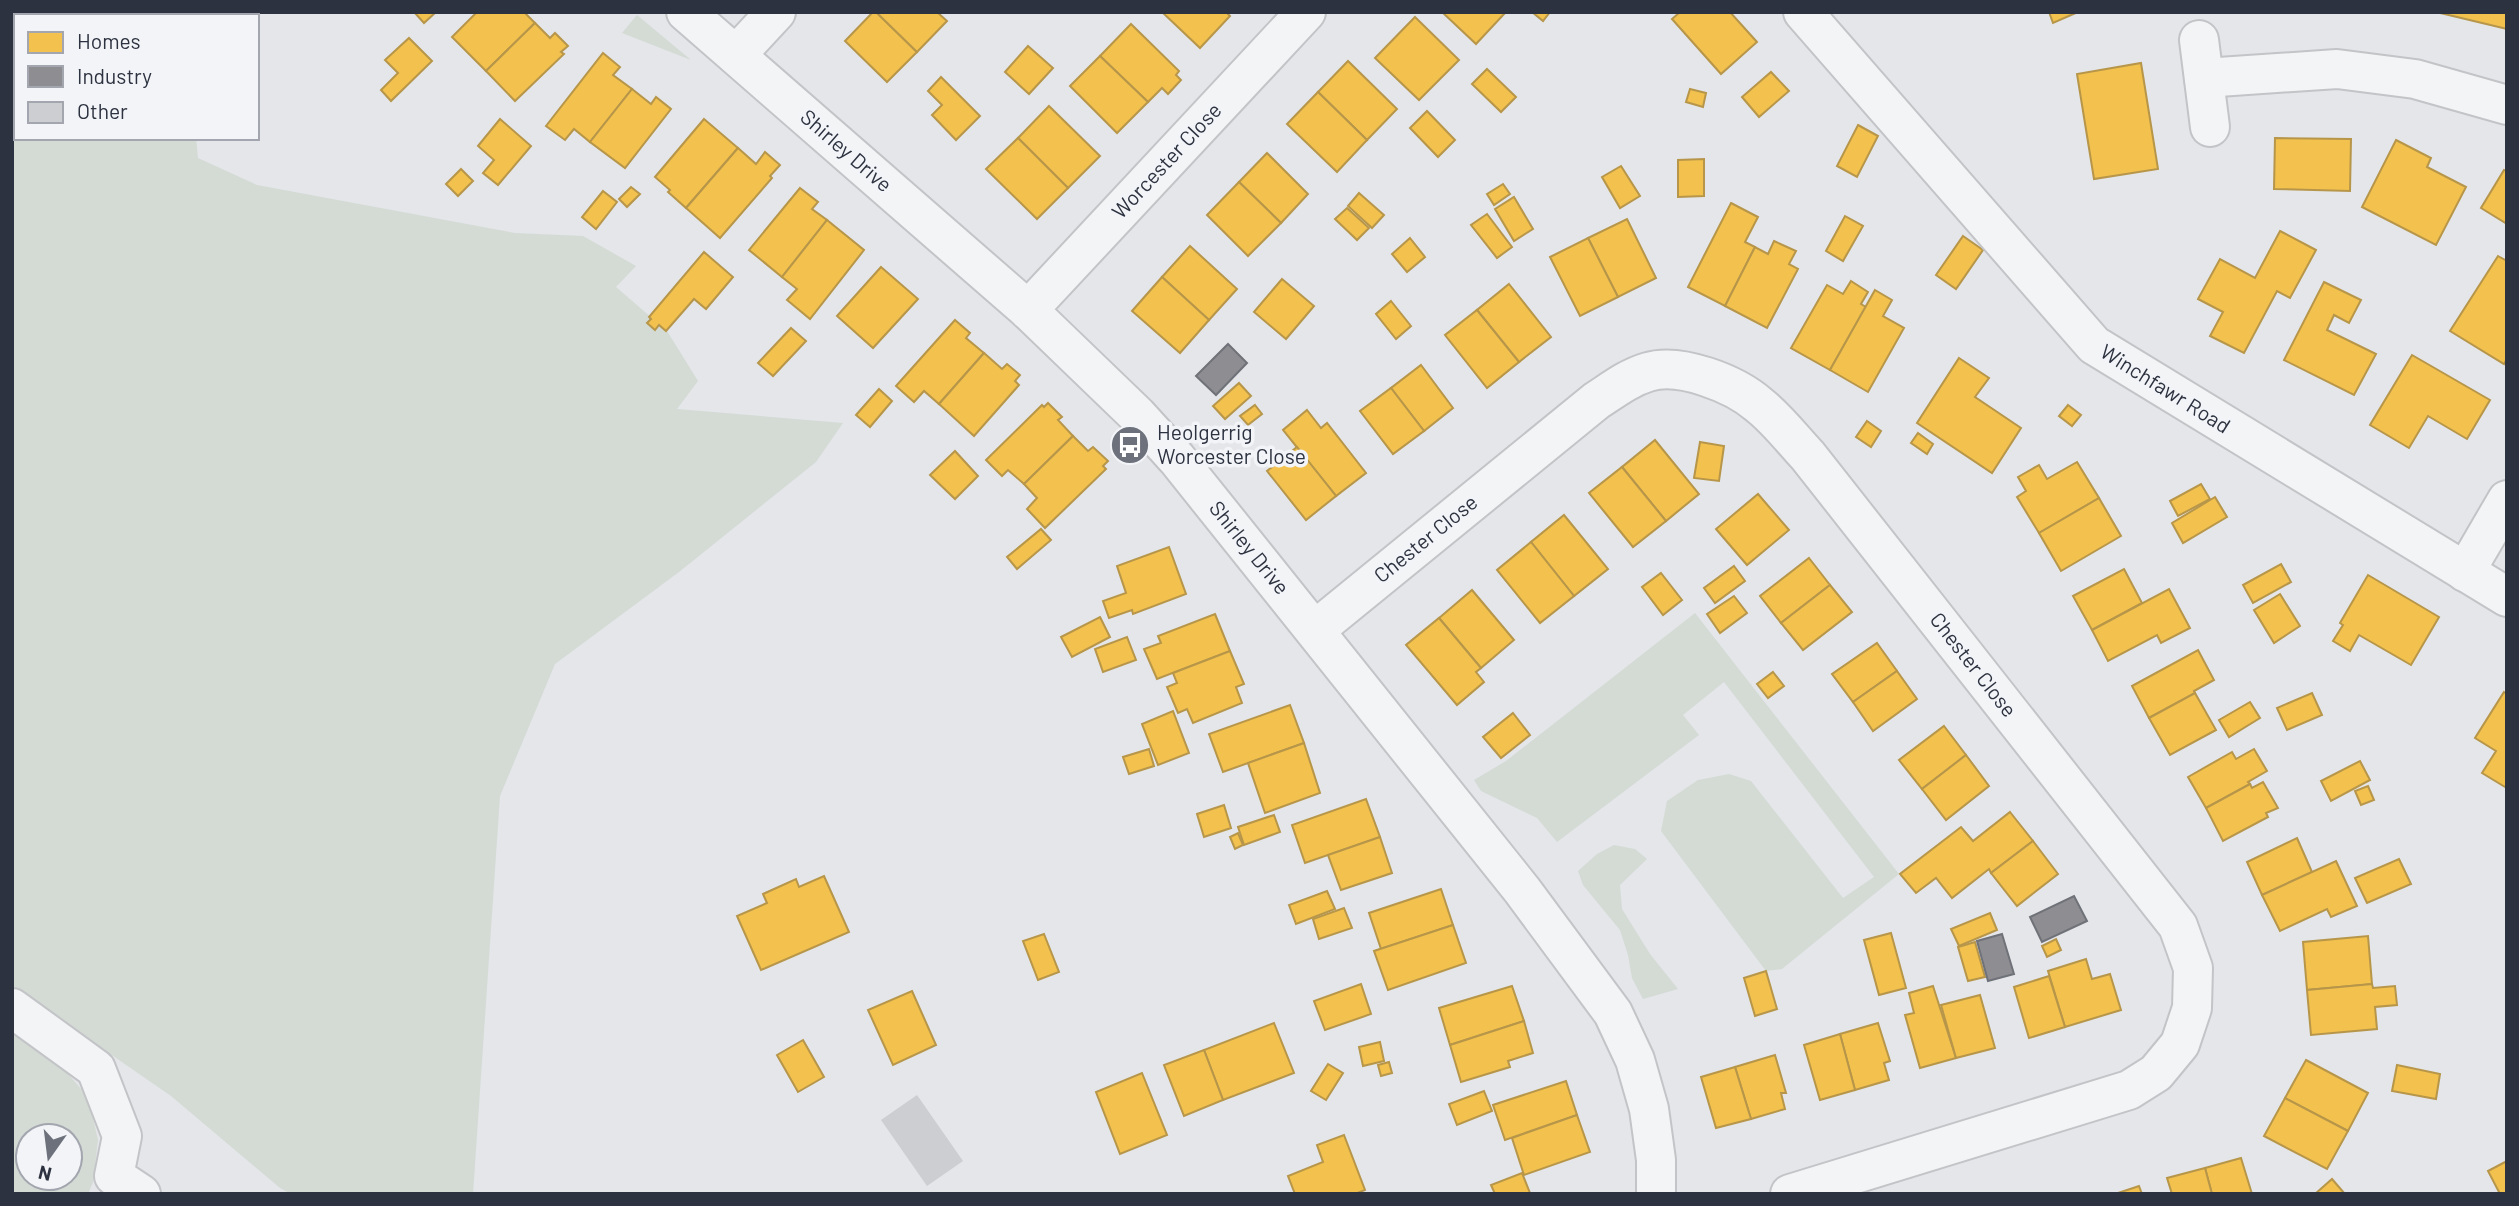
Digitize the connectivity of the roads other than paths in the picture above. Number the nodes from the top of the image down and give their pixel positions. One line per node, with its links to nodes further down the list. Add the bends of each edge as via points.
1 (686, 12): 6 (street, Shirley Drive)
2 (776, 12): 6 (street)
3 (1307, 12): 10 (street, Worcester Close)
4 (1803, 12): 12 (street, Winchfawr Road, via 2094,345)
5 (2199, 40): 7 (street)
6 (736, 55): 10 (street, Shirley Drive)
7 (2204, 78): 8 (street, via 2337,69 2414,79); 9 (street)
8 (2507, 105)
9 (2210, 127)
10 (1028, 310): 14 (street, Shirley Drive, via 1177,459)
11 (2507, 500): 12 (street)
12 (2465, 572): 13 (street, Winchfawr Road)
13 (2507, 597)
14 (1315, 630): 17 (street, Shirley Drive, via 1522,890 1613,1013 1635,1060 1648,1109); 18 (street, Chester Close, via 1596,401 1623,382 1651,371 1685,371 1718,381 1758,404 1808,456 2178,926 2193,968 2192,1008 2180,1044 2156,1073 2129,1090)
15 (12, 1008): 16 (street, via 96,1069 122,1136 114,1176)
16 (141, 1194)
17 (1656, 1194)
18 (1790, 1194)

